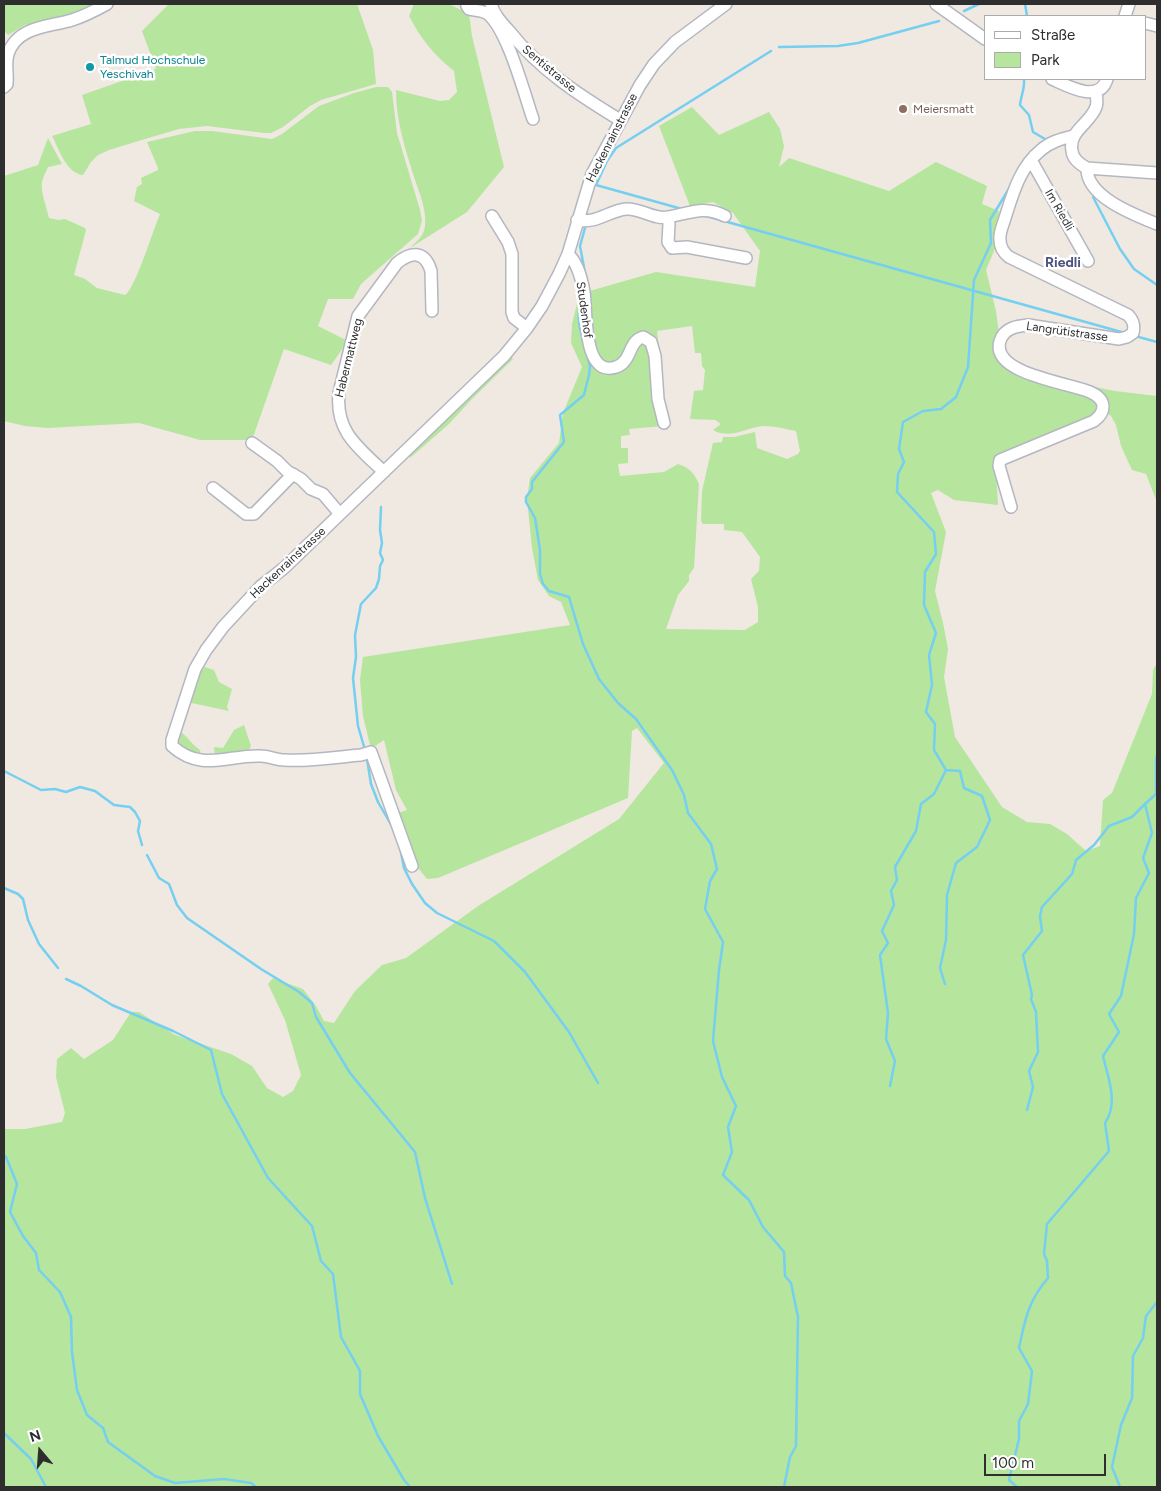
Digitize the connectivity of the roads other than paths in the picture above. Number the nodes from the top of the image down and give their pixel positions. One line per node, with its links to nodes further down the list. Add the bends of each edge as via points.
1 (107, 4): 9 (street, via 74,20 20,35 8,55)
2 (491, 4): 12 (street, Sentistrasse, via 520,46 544,68)
3 (726, 4): 12 (street, Hackenrainstrasse, via 675,42 654,64)
4 (936, 4): 6 (street)
5 (468, 5): 11 (street, via 469,9 487,14 496,25 513,59)
6 (984, 38)
7 (1054, 80): 10 (street, via 1087,93)
8 (1107, 80): 10 (street)
9 (5, 86)
10 (1096, 91): 13 (street, via 1096,107)
11 (533, 118)
12 (620, 120): 20 (street, Hackenrainstrasse, via 592,174)
13 (1072, 136): 14 (street, Langrütistrasse, via 1050,143); 15 (street, via 1072,154)
14 (1031, 160): 24 (street, Im Riedli); 32 (street, Langrütistrasse, via 1014,187 1001,231 1002,248 1009,257 1128,315 1134,327 1133,333 1119,339 1028,325 1016,326 1003,334 999,348 1008,363 1051,382 1092,392 1100,398 1103,407 1094,421 1000,460)
15 (1086, 168): 16 (street); 21 (street, via 1087,176 1110,202)
16 (1157, 173)
17 (492, 216): 26 (street, via 512,254 512,312 514,318)
18 (725, 216): 19 (street, via 707,209)
19 (668, 218): 20 (street, via 627,209 591,221); 23 (street, via 667,239 672,248 687,247)
20 (577, 220): 22 (street, Hackenrainstrasse)
21 (1157, 224)
22 (568, 254): 26 (street, Hackenrainstrasse); 27 (street, Studenhof, via 583,286 587,337 596,360 609,368 616,367 627,358 638,339 646,338 651,342)
23 (746, 258)
24 (1088, 260)
25 (432, 311): 29 (street, Habermattweg, via 429,265 420,255 412,254 398,263 358,316 339,393 340,419 354,442)
26 (527, 328): 29 (street, Hackenrainstrasse, via 504,356)
27 (664, 423)
28 (252, 443): 30 (street)
29 (384, 472): 33 (street, Hackenrainstrasse)
30 (293, 474): 31 (street, via 254,514 246,514); 33 (street, via 310,489 323,494)
31 (213, 488)
32 (1011, 507)
33 (340, 514): 34 (street, Hackenrainstrasse, via 261,586 206,650 195,669 172,746 196,759 219,761 260,756 301,760 371,752)
34 (412, 866)

